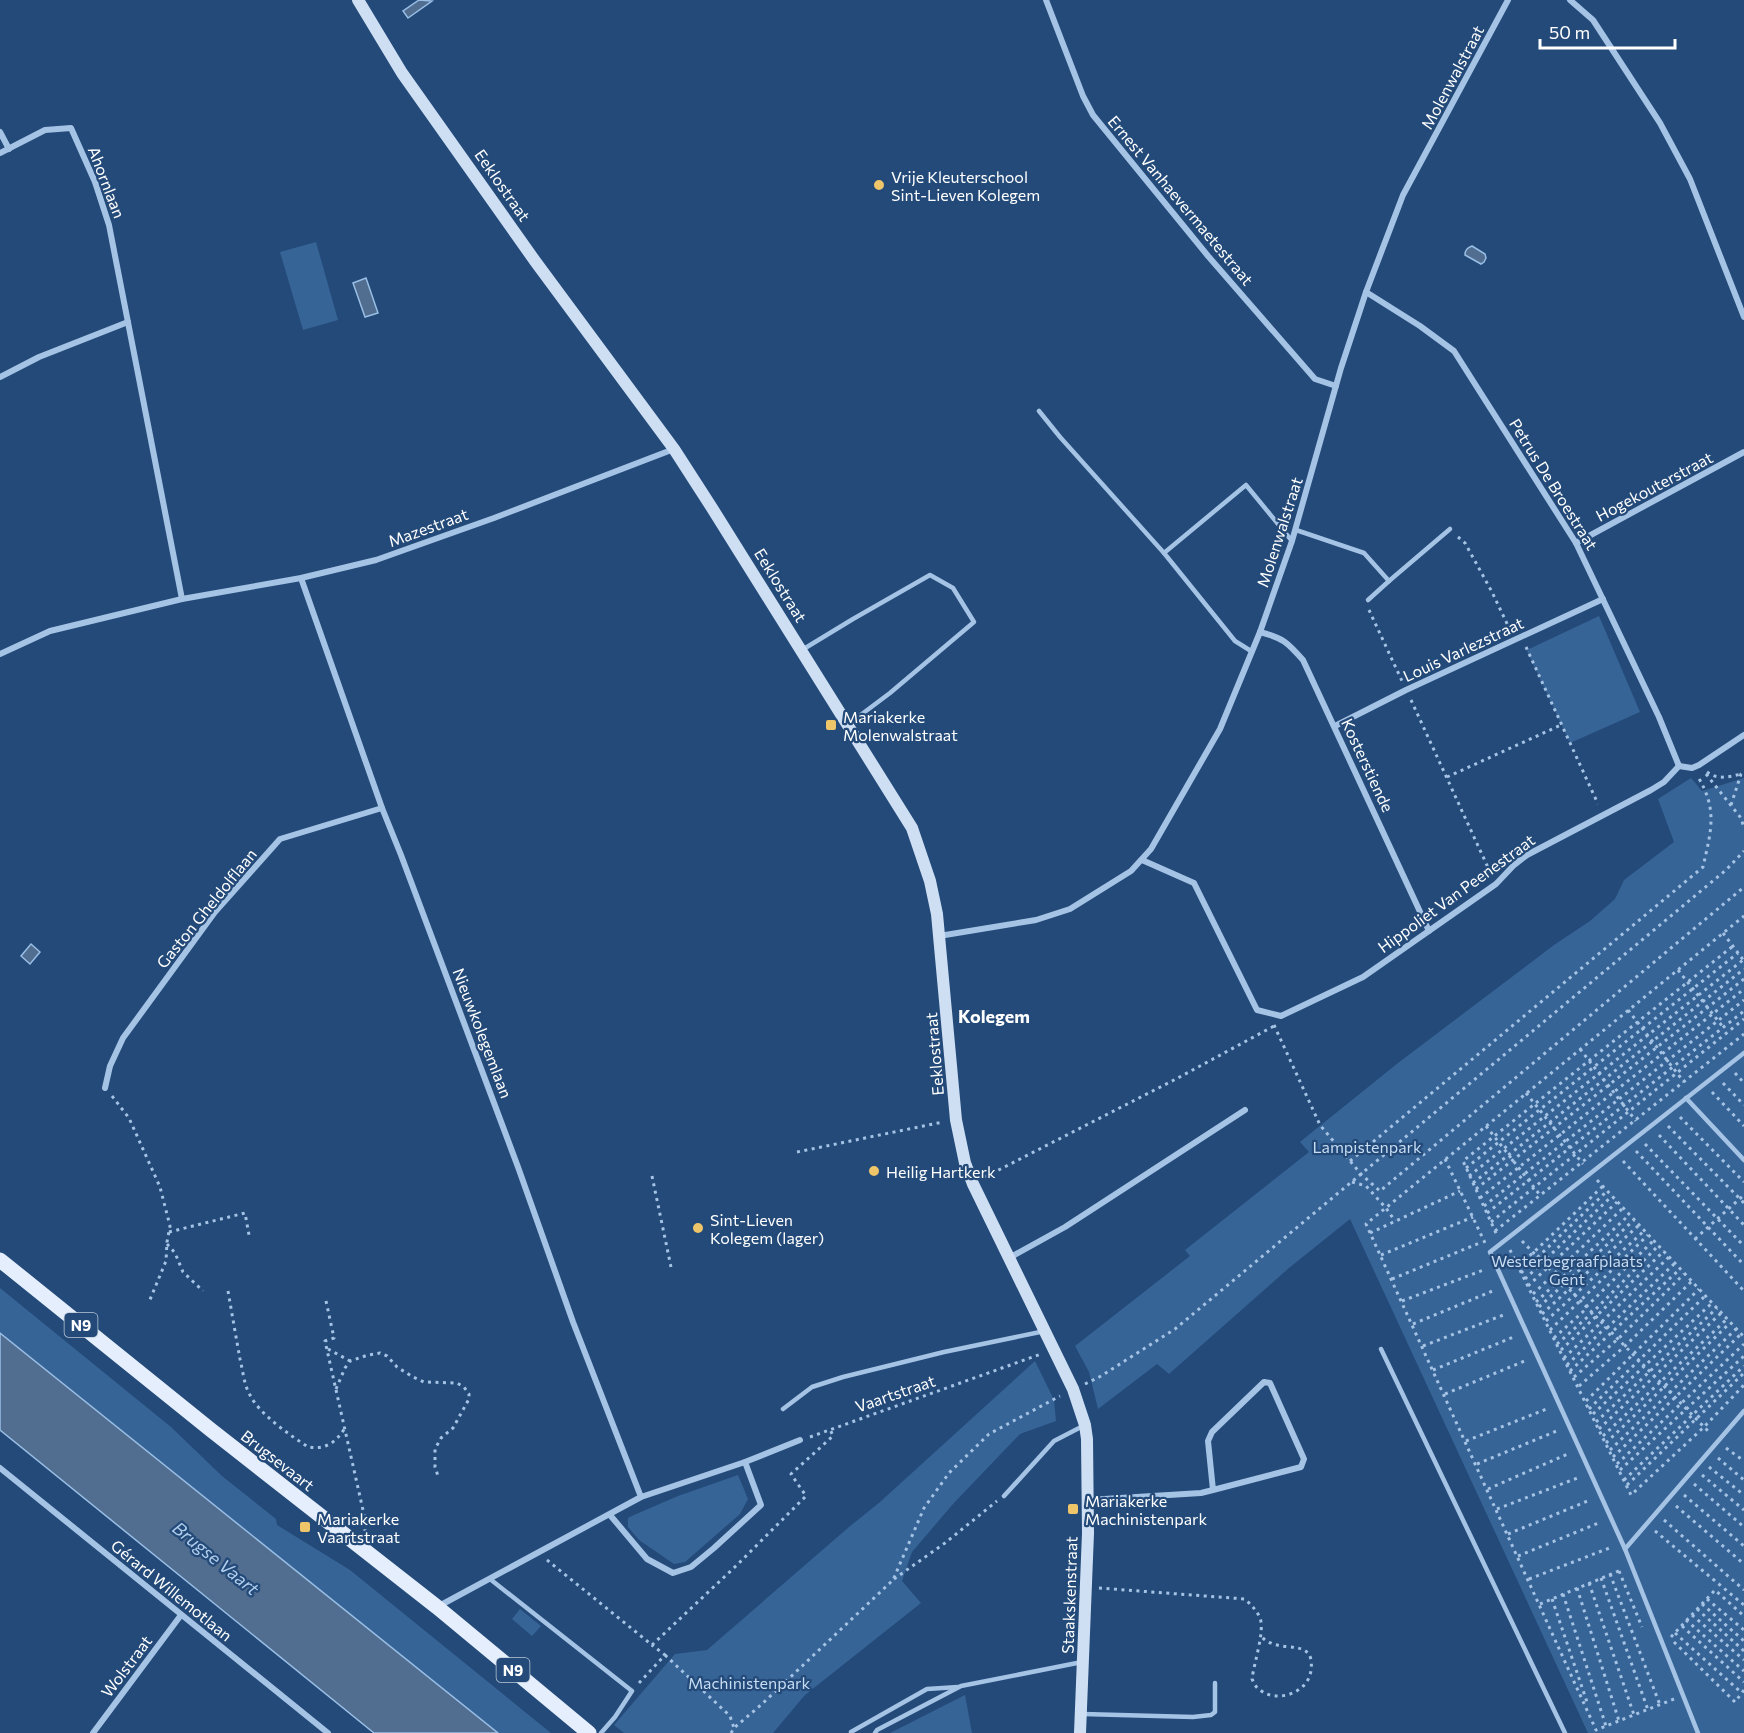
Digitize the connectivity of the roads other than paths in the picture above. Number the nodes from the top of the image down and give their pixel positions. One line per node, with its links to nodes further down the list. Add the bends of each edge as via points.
1 (358, 0): 14 (street, Eeklostraat, via 407,81)
2 (1046, 0): 12 (street, Ernest Vanhaevermaetestraat, via 1093,115 1314,379)
3 (1508, 0): 8 (street, Molenwalstraat, via 1403,195)
4 (1570, 0): 9 (street, via 1593,20 1660,123 1689,179)
5 (0, 132): 6 (street)
6 (9, 148): 7 (street, Ahornlaan); 10 (street, Ahornlaan, via 45,130 70,128 110,225)
7 (0, 153)
8 (1366, 292): 12 (street, Molenwalstraat); 19 (street, Petrus De Broestraat, via 1455,351)
9 (1744, 317)
10 (128, 322): 11 (street); 23 (street)
11 (0, 376)
12 (1336, 386): 17 (street, Molenwalstraat)
13 (1040, 411): 20 (lane)
14 (674, 449): 21 (street, Mazestraat, via 383,558); 27 (street, Eeklostraat)
15 (1744, 452): 19 (street, Hogekouterstraat)
16 (1450, 529): 22 (lane)
17 (1296, 530): 18 (street, Molenwalstraat); 22 (lane, via 1364,553)
18 (1292, 541): 20 (lane, via 1246,485); 26 (street, Molenwalstraat)
19 (1576, 543): 24 (street, Petrus De Broestraat)
20 (1164, 553): 28 (lane, via 1235,641)
21 (301, 578): 23 (street, Mazestraat); 34 (street, Nieuwkolegemlaan)
22 (1389, 581): 25 (lane)
23 (182, 599): 29 (street, Mazestraat, via 50,631)
24 (1603, 599): 31 (street, Louis Varlezstraat); 33 (street, Petrus De Broestraat)
25 (1368, 600)
26 (1260, 632): 28 (street, Molenwalstraat); 31 (street, Kosterstiende, via 1288,643 1303,660)
27 (802, 650): 30 (street, Eeklostraat); 30 (lane, via 930,575 953,588 974,622)
28 (1251, 651): 35 (street, Molenwalstraat, via 1220,729)
29 (0, 654)
30 (848, 725): 37 (street, Eeklostraat, via 912,828 930,881)
31 (1335, 726): 36 (street, Kosterstiende)
32 (1744, 735): 33 (street, via 1699,765)
33 (1678, 766): 36 (street, Hippoliet Van Peenestraat, via 1664,782 1527,855 1496,884)
34 (382, 808): 39 (street, Gaston Gheldolflaan, via 280,839 215,912 128,1030 110,1066); 56 (street, Nieuwkolegemlaan)
35 (1142, 860): 36 (street, Hippoliet Van Peenestraat, via 1194,884 1257,1010 1275,1015 1281,1016 1363,977); 37 (street, Molenwalstraat, via 1070,909 1036,920)
36 (1430, 931)
37 (939, 936): 43 (street, Eeklostraat, via 956,1120 964,1163)
38 (1744, 1053): 40 (lane)
39 (105, 1088)
40 (1686, 1098): 42 (lane); 59 (lane, via 1490,1252)
41 (1245, 1110): 43 (street, via 1065,1227)
42 (1744, 1160)
43 (1009, 1258): 45 (street, Eeklostraat)
44 (0, 1260): 61 (main road, Brugsevaart / N9)
45 (1045, 1332): 47 (street, Eeklostraat); 48 (lane, via 843,1377 812,1387)
46 (1381, 1349): 74 (lane)
47 (1073, 1389): 50 (street, Staakskenstraat)
48 (783, 1409)
49 (1744, 1411): 59 (lane)
50 (1085, 1425): 55 (lane, via 1054,1441); 57 (street, Staakskenstraat)
51 (800, 1440): 52 (street)
52 (744, 1462): 56 (street); 58 (street, via 761,1505 691,1567 673,1573 647,1559)
53 (0, 1468): 62 (street, Gérard Willemotlaan)
54 (1213, 1490): 54 (street, via 1209,1441 1212,1432 1264,1382 1270,1383 1304,1459 1301,1467); 57 (street)
55 (1004, 1496)
56 (640, 1497): 58 (street)
57 (1088, 1500): 63 (street, Staakskenstraat)
58 (610, 1515): 60 (street)
59 (1625, 1549): 75 (lane)
60 (490, 1579): 61 (street); 71 (lane, via 632,1691)
61 (437, 1607): 70 (main road, Brugsevaart / N9)
62 (181, 1615): 68 (street, Wolstraat); 69 (street, Gérard Willemotlaan)
63 (1082, 1662): 65 (lane); 66 (street, Staakskenstraat)
64 (1215, 1683): 66 (lane, via 1215,1712 1210,1715)
65 (961, 1686): 67 (lane, via 927,1689); 72 (lane)
66 (1081, 1714): 73 (street, Staakskenstraat)
67 (852, 1732)
68 (93, 1733)
69 (328, 1733)
70 (589, 1733)
71 (601, 1733)
72 (875, 1733)
73 (1080, 1733)
74 (1565, 1733)
75 (1698, 1733)

